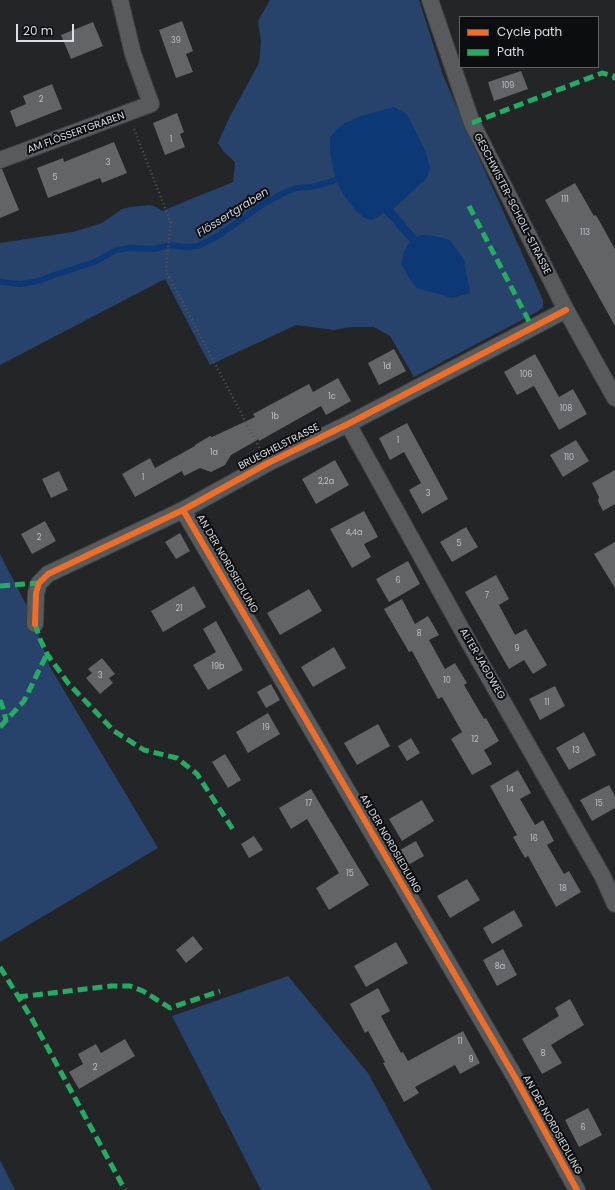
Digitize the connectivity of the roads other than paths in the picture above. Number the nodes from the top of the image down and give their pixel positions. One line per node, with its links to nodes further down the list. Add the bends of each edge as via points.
1 (120, 0): 3 (street, AM FLÖSSERTGRABEN, via 133,54 151,104)
2 (430, 0): 4 (street, GESCHWISTER-SCHOLL-STRASSE, via 472,123)
3 (0, 160)
4 (566, 310): 5 (street, GESCHWISTER-SCHOLL-STRASSE); 6 (street, BRUEGHELSTRASSE)
5 (615, 398)
6 (348, 424): 7 (street, BRUEGHELSTRASSE); 9 (street, ALTER JAGDWEG, via 603,877)
7 (183, 510): 8 (street, BRUEGHELSTRASSE, via 48,574 39,583 36,593); 10 (street, AN DER NORDSIEDLUNG, via 516,1079)
8 (35, 624)
9 (615, 904)
10 (577, 1190)

